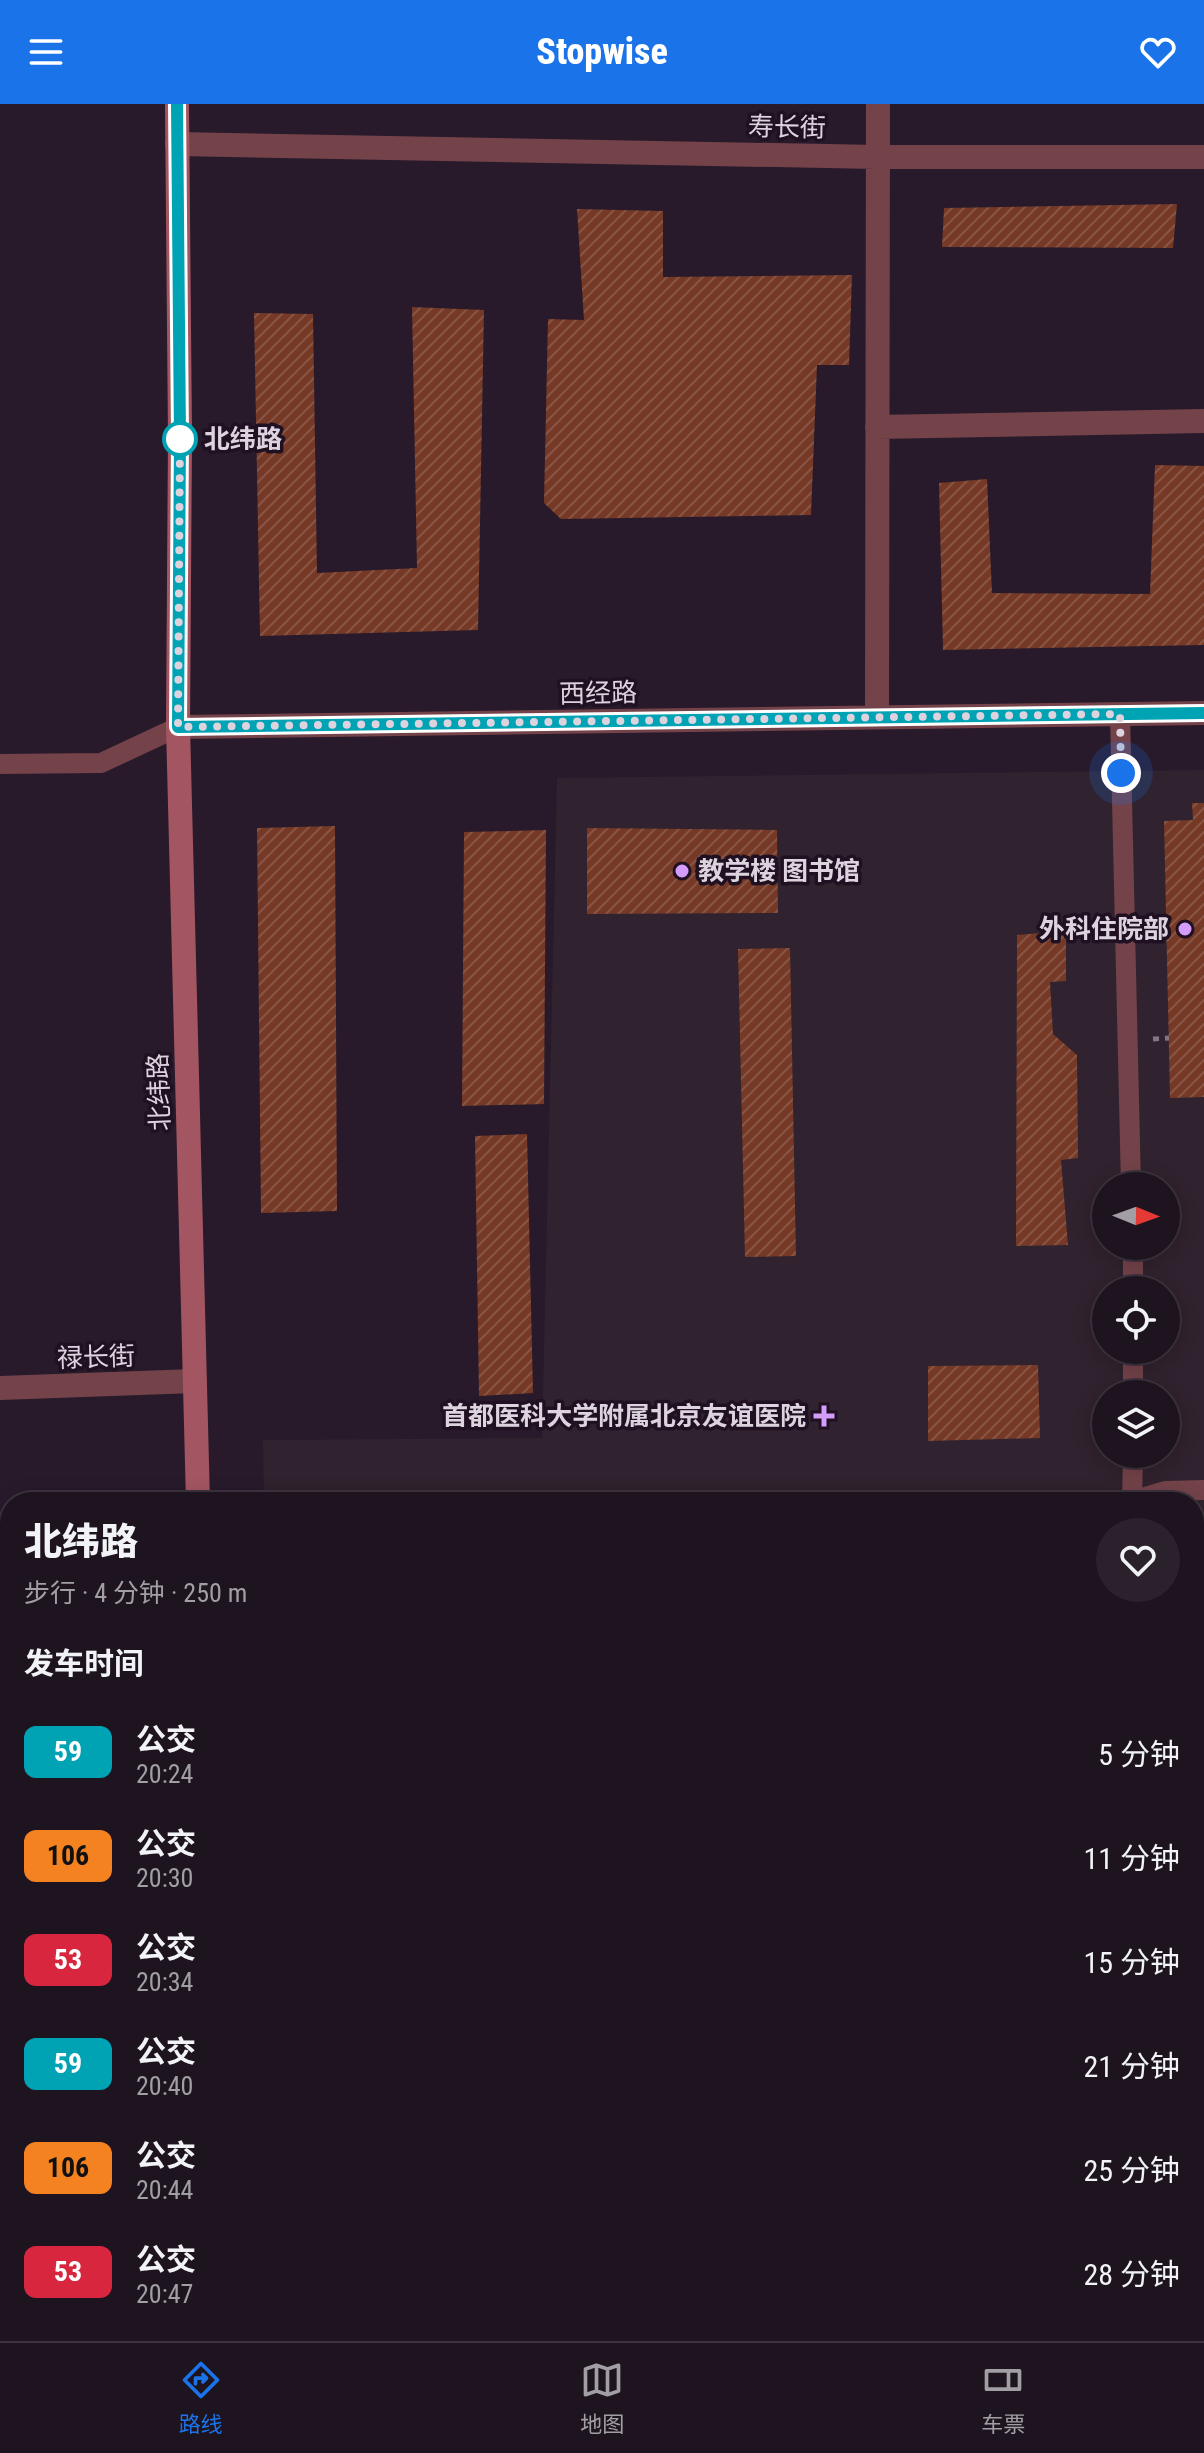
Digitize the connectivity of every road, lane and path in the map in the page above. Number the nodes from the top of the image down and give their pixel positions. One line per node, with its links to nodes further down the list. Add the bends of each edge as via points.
1 (177, 104): 3 (street, 北纬路)
2 (878, 104): 4 (street)
3 (177, 144): 4 (street, 寿长街); 11 (street, 北纬路)
4 (878, 157): 5 (street, 寿长街); 7 (street)
5 (1204, 157)
6 (1204, 421): 7 (street)
7 (877, 427): 10 (street)
8 (1204, 713): 9 (street, 西经路)
9 (1120, 714): 10 (street, 西经路); 13 (lane)
10 (877, 717): 11 (street, 西经路)
11 (178, 727): 12 (lane, 西经路, via 101,763); 14 (street, 北纬路)
12 (0, 764)
13 (1131, 1172)
14 (195, 1381): 15 (street, 禄长街); 18 (street, 北纬路)
15 (0, 1388)
16 (1133, 1468): 19 (lane)
17 (1204, 1490): 20 (lane)
18 (198, 1492)
19 (1132, 1492)
20 (1162, 1492)

